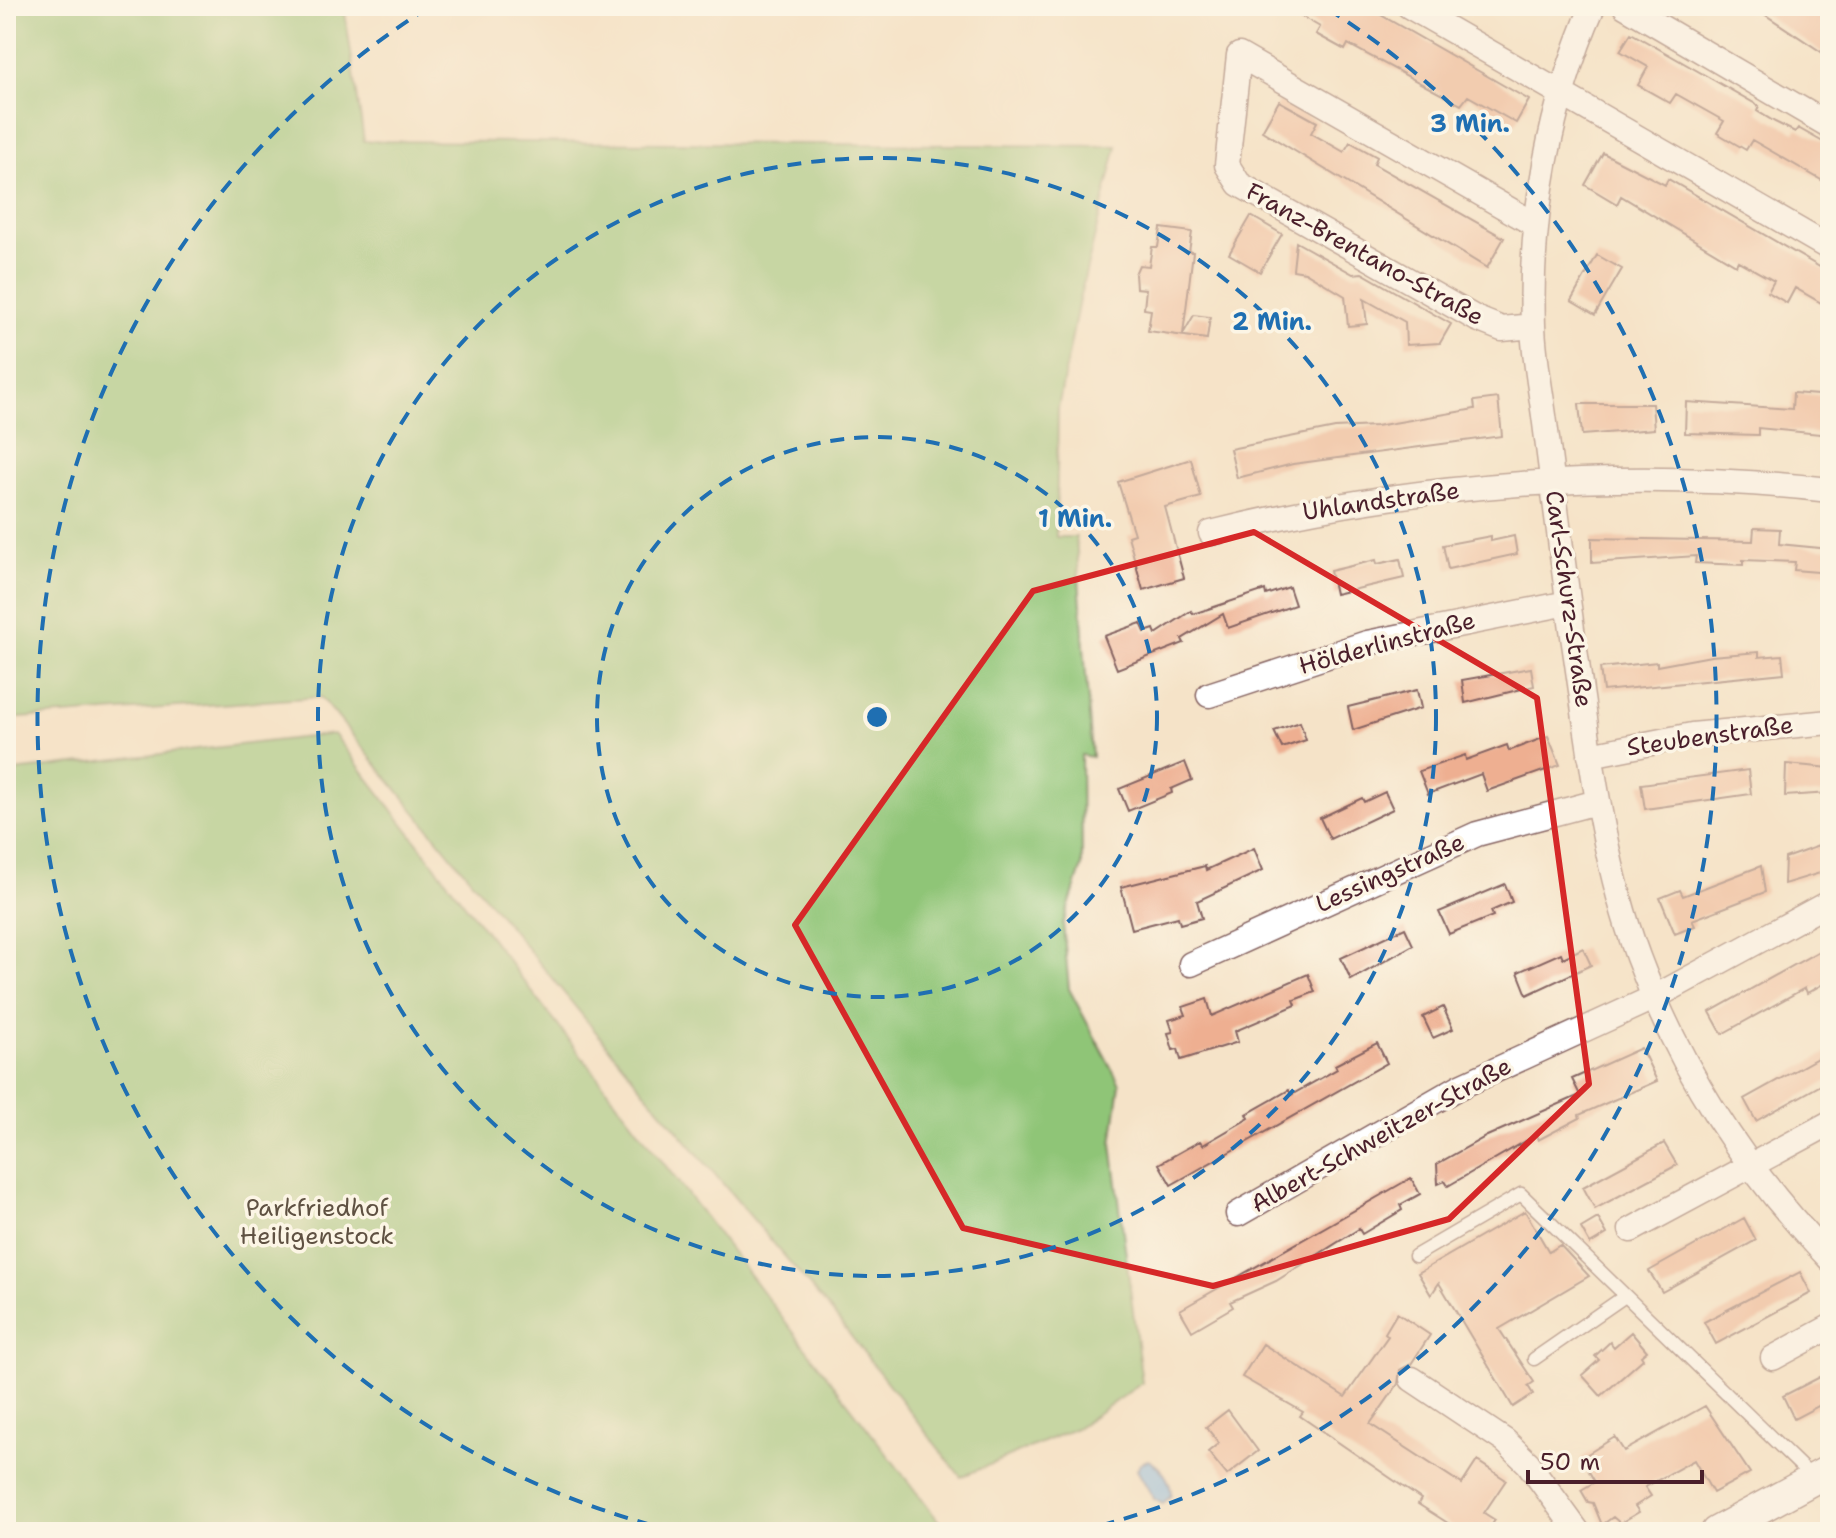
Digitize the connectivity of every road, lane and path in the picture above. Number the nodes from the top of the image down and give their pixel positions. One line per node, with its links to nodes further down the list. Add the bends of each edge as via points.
1 (1409, 6): 4 (street)
2 (1593, 6): 4 (street, Carl-Schurz-Straße)
3 (1625, 6): 5 (street)
4 (1561, 94): 6 (street, Carl-Schurz-Straße); 7 (street)
5 (1830, 126)
6 (1536, 225): 8 (street, Carl-Schurz-Straße); 8 (street, Franz-Brentano-Straße, via 1239,55 1227,165 1239,184 1477,319 1502,329)
7 (1829, 244)
8 (1533, 326): 9 (street, Carl-Schurz-Straße)
9 (1553, 484): 10 (street, Uhlandstraße, via 1732,482); 11 (street, Uhlandstraße, via 1380,497); 12 (street, Carl-Schurz-Straße)
10 (1830, 490)
11 (1211, 533)
12 (1568, 603): 13 (street, Hölderlinstraße, via 1367,643); 15 (street, Carl-Schurz-Straße)
13 (1209, 695)
14 (1830, 722): 15 (street, Steubenstraße, via 1692,735)
15 (1590, 755): 16 (street, Carl-Schurz-Straße)
16 (1597, 802): 18 (street, Lessingstraße, via 1477,834); 19 (street, Carl-Schurz-Straße, via 1611,871)
17 (1830, 902): 19 (street, Albert-Schweitzer-Straße)
18 (1191, 964)
19 (1655, 997): 21 (street, Carl-Schurz-Straße, via 1704,1097); 22 (street, Albert-Schweitzer-Straße, via 1461,1086)
20 (1830, 1123): 21 (street)
21 (1749, 1166): 23 (street); 25 (street, Carl-Schurz-Straße)
22 (1238, 1214)
23 (1631, 1230)
24 (1415, 1256): 26 (lane, via 1521,1194)
25 (1830, 1259)
26 (1625, 1296): 29 (lane); 31 (lane)
27 (1830, 1327): 28 (street)
28 (1773, 1358)
29 (1534, 1359)
30 (1412, 1379): 33 (street, via 1505,1441 1528,1463)
31 (1822, 1474): 32 (street)
32 (1751, 1524): 34 (street)
33 (1578, 1532)
34 (1716, 1532)

